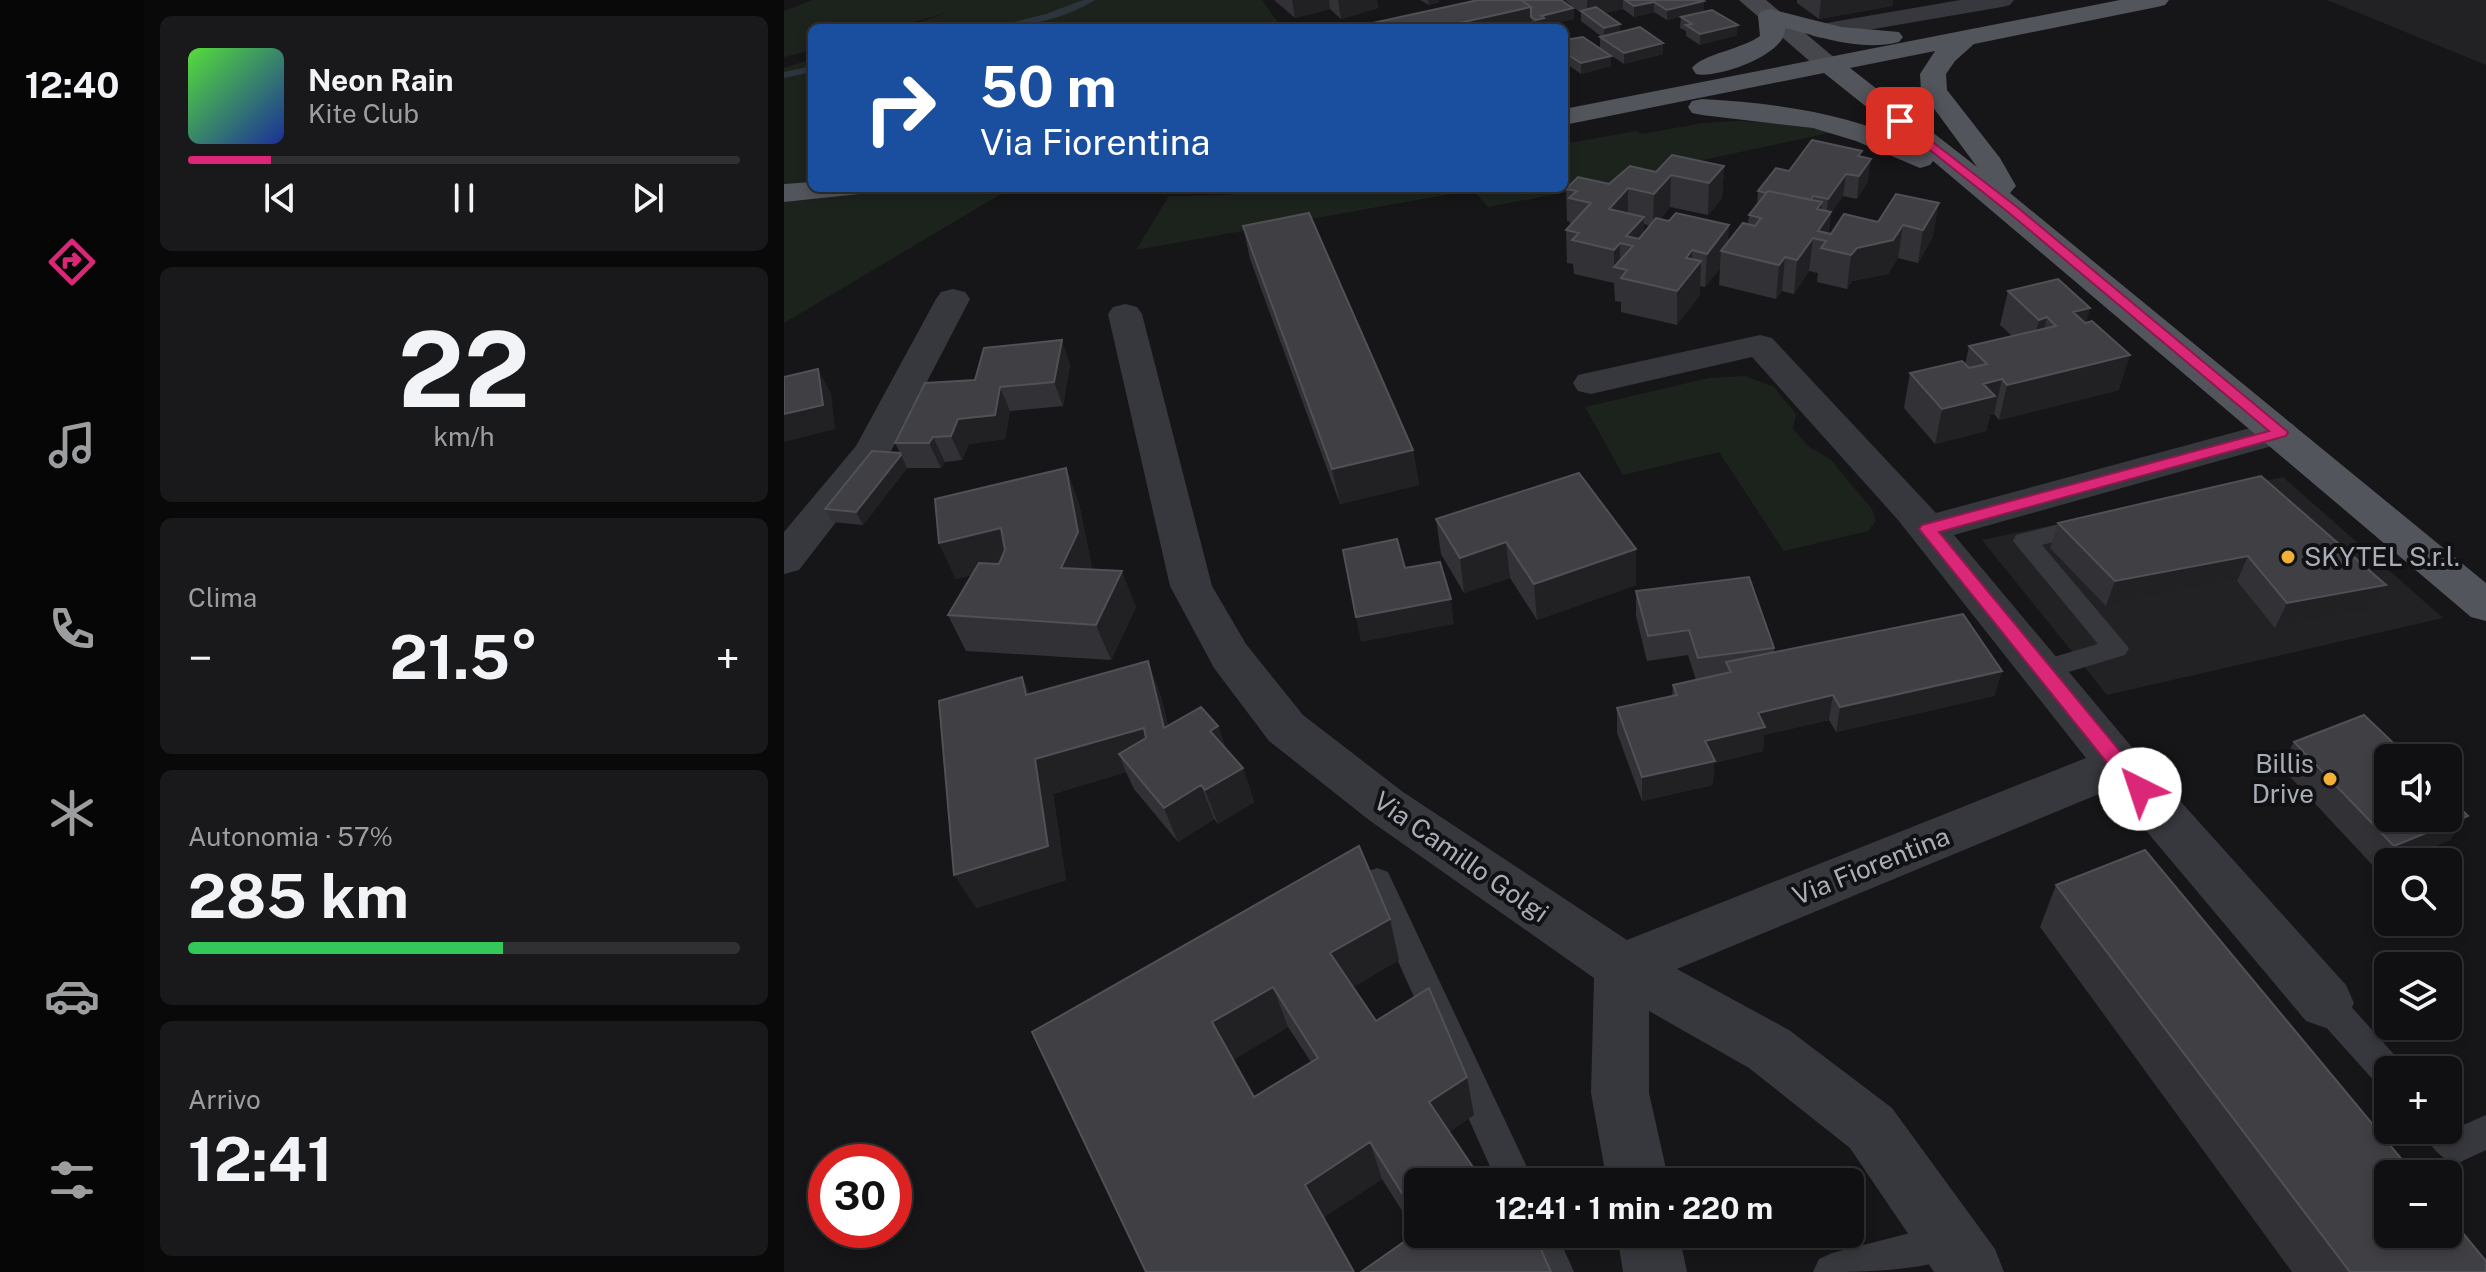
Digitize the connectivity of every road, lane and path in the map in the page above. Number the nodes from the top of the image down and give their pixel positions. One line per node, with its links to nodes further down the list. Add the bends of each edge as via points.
1 (2002, 0): 4 (street)
2 (2157, 0): 5 (main road)
3 (1760, 8): 4 (main road); 6 (main road); 7 (main road, via 1773,35 1760,48)
4 (1829, 30): 5 (main road, via 1874,38)
5 (1968, 36): 6 (main road); 12 (main road, via 1933,74 1934,91 1990,164)
6 (1830, 65): 7 (main road); 12 (main road)
7 (1576, 114): 12 (main road, via 1687,107 1774,111 1826,121 1905,152)
8 (784, 182): 9 (main road)
9 (808, 183)
10 (808, 191): 11 (main road)
11 (784, 193)
12 (2013, 210): 16 (main road)
13 (953, 299): 21 (street, via 872,451)
14 (1125, 314): 26 (street, Via Camillo Golgi, via 1191,586 1230,656 1286,728 1386,806)
15 (1591, 383): 19 (street, via 1760,345)
16 (2280, 432): 17 (street); 22 (main road)
17 (2039, 498): 19 (street); 20 (lane)
18 (2112, 519): 20 (lane)
19 (1928, 529): 23 (street)
20 (2067, 530): 23 (lane, via 2025,541 2116,648)
21 (784, 560)
22 (2486, 606)
23 (2042, 670): 24 (street)
24 (2119, 765): 26 (street, Via Fiorentina); 27 (street)
25 (1377, 881): 31 (lane)
26 (1622, 967): 32 (street, via 1620,1093); 35 (street, Via Camillo Golgi, via 1769,1049 1871,1128)
27 (2326, 1003): 28 (lane)
28 (2374, 1056)
29 (2486, 1132): 30 (lane)
30 (2462, 1144)
31 (1510, 1168)
32 (1635, 1168)
33 (1544, 1248): 36 (lane)
34 (1651, 1248): 37 (street)
35 (1962, 1256): 38 (lane)
36 (1555, 1272)
37 (1655, 1272)
38 (1832, 1272)

